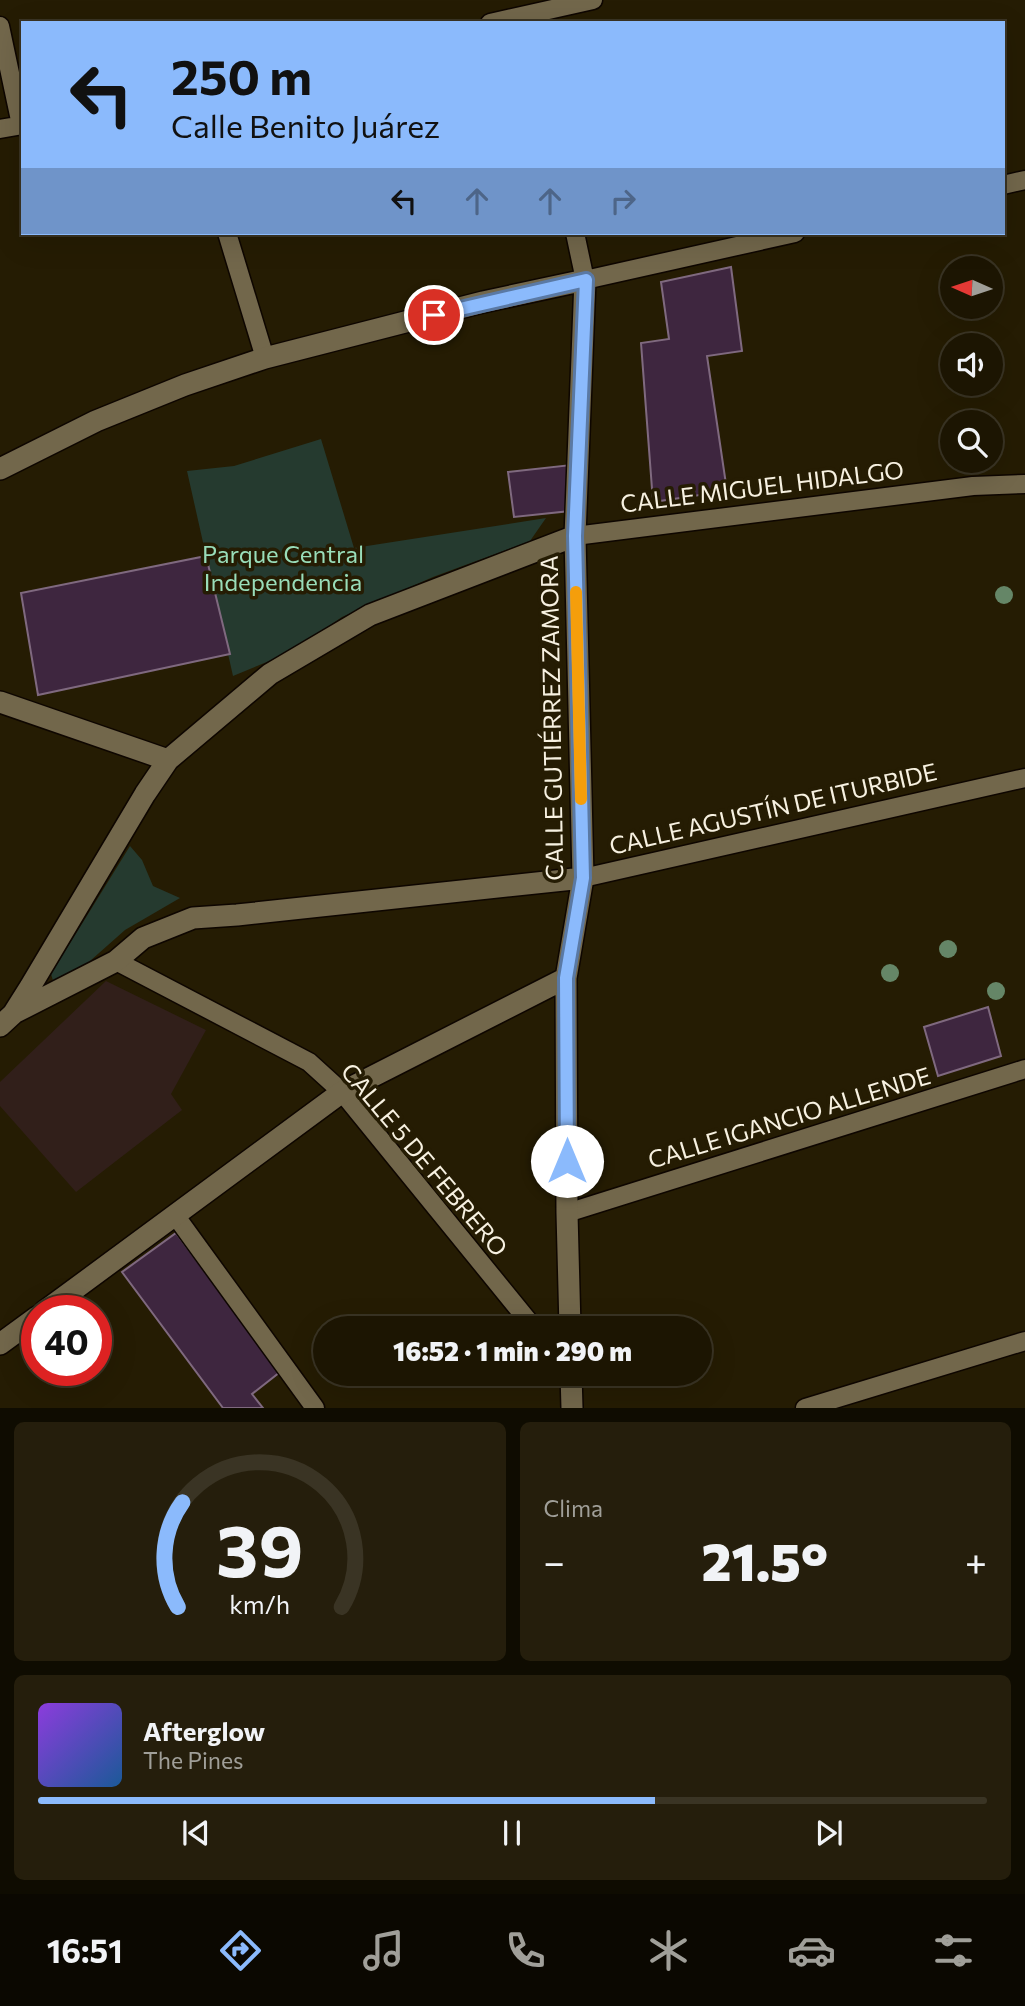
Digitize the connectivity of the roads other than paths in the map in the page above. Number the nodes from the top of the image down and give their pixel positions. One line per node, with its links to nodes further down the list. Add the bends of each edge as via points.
1 (593, 0): 2 (street)
2 (525, 19): 3 (street)
3 (508, 21)
4 (0, 26): 5 (street)
5 (21, 120)
6 (21, 125): 7 (street)
7 (0, 130)
8 (1025, 180): 9 (street)
9 (1005, 185)
10 (228, 235): 14 (street)
11 (575, 235): 13 (street, CALLE GUTIÉRREZ ZAMORA)
12 (785, 235): 13 (street)
13 (586, 280): 14 (street); 17 (street, CALLE GUTIÉRREZ ZAMORA)
14 (265, 358): 15 (street, via 96,421)
15 (0, 469)
16 (1025, 485): 17 (street, CALLE MIGUEL HIDALGO, via 973,486)
17 (575, 536): 19 (street, CALLE MIGUEL HIDALGO, via 370,615 270,674); 21 (street, CALLE GUTIÉRREZ ZAMORA)
18 (0, 702): 19 (street)
19 (168, 761): 24 (street, CALLE MIGUEL HIDALGO)
20 (1025, 778): 21 (street, CALLE AGUSTÍN DE ITURBIDE)
21 (583, 878): 22 (street, CALLE AGUSTÍN DE ITURBIDE, via 193,918 143,938); 23 (street, CALLE GUTIÉRREZ ZAMORA)
22 (116, 961): 24 (street, CALLE AGUSTÍN DE ITURBIDE); 26 (street, CALLE 5 DE FEBRERO, via 309,1062)
23 (566, 978): 26 (street); 27 (street, CALLE GUTIÉRREZ ZAMORA)
24 (6, 1020)
25 (1025, 1069): 27 (street, CALLE IGANCIO ALLENDE)
26 (342, 1092): 28 (street); 30 (street, CALLE 5 DE FEBRERO)
27 (567, 1213): 31 (street, CALLE GUTIÉRREZ ZAMORA)
28 (175, 1215): 29 (street); 37 (street)
29 (68, 1295)
30 (524, 1316)
31 (570, 1316)
32 (21, 1329): 34 (street)
33 (1025, 1340): 36 (street)
34 (0, 1344)
35 (571, 1386): 38 (street)
36 (826, 1405): 39 (street)
37 (315, 1408)
38 (572, 1408)
39 (805, 1408)

